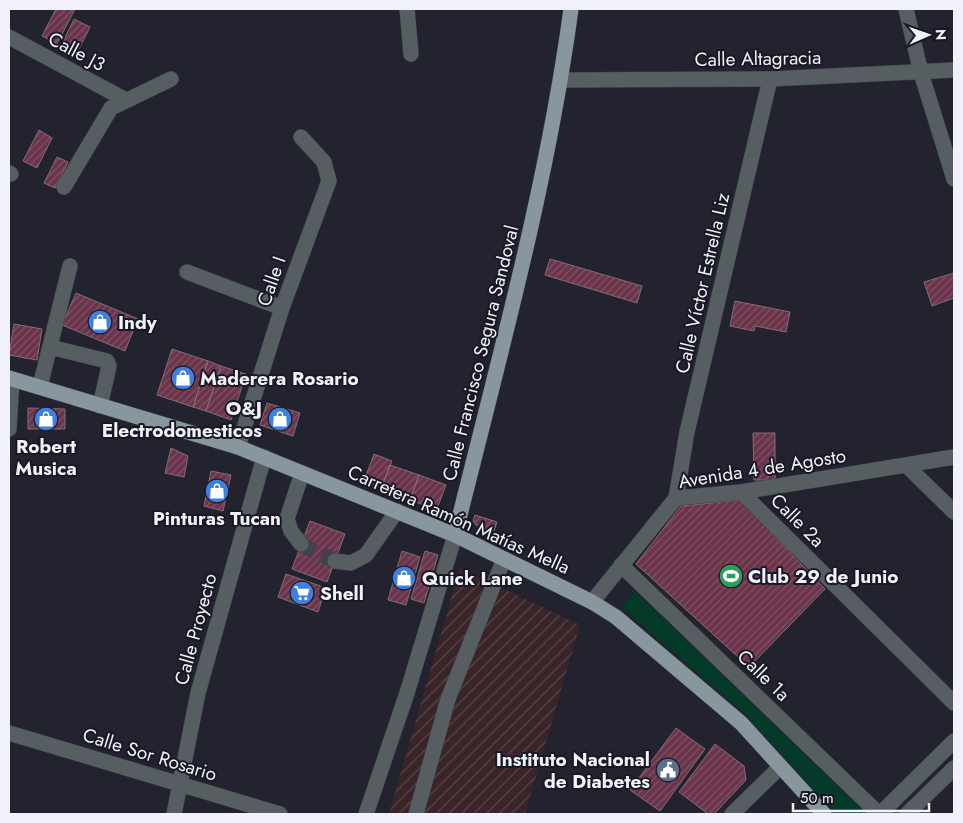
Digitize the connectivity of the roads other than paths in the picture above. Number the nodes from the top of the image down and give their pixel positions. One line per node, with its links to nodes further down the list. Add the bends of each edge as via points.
1 (407, 9): 5 (street)
2 (571, 9): 10 (main road, Calle Francisco Segura Sandoval)
3 (906, 9): 7 (street)
4 (9, 37): 11 (street, Calle J3)
5 (411, 54)
6 (954, 70): 7 (street, Calle Altagracia)
7 (921, 72): 9 (street, Calle Altagracia); 13 (street)
8 (171, 79): 11 (street)
9 (770, 79): 10 (street, Calle Altagracia); 29 (street, Calle Víctor Estrella Liz, via 687,432)
10 (561, 80): 32 (main road, Calle Francisco Segura Sandoval, via 535,212)
11 (126, 100): 14 (street, via 111,108)
12 (301, 136): 17 (street, Calle I, via 324,162 328,181)
13 (954, 179)
14 (64, 187)
15 (70, 266): 18 (street)
16 (187, 272): 17 (street)
17 (282, 308): 23 (street, Calle I)
18 (50, 347): 20 (street); 21 (street, via 107,361 109,366)
19 (10, 379): 20 (main road, Carretera Ramón Matías Mella); 22 (street)
20 (40, 386): 21 (main road, Carretera Ramón Matías Mella)
21 (100, 406): 23 (main road, Carretera Ramón Matías Mella)
22 (9, 429)
23 (238, 447): 24 (main road, Carretera Ramón Matías Mella)
24 (264, 457): 27 (main road, Carretera Ramón Matías Mella); 43 (street, Calle Proyecto, via 198,693)
25 (954, 457): 26 (street, Avenida 4 de Agosto)
26 (906, 465): 28 (street, Avenida 4 de Agosto); 31 (street)
27 (302, 473): 30 (main road, Carretera Ramón Matías Mella); 33 (street, via 287,519)
28 (741, 492): 29 (street, Avenida 4 de Agosto); 38 (street, Calle 2a)
29 (676, 498): 36 (street, Avenida 4 de Agosto)
30 (397, 511): 32 (main road, Carretera Ramón Matías Mella); 35 (street, via 366,555 351,563)
31 (954, 512)
32 (456, 535): 34 (main road, Carretera Ramón Matías Mella); 46 (street, Calle Francisco Segura Sandoval)
33 (301, 544)
34 (504, 559): 37 (main road, Carretera Ramón Matías Mella); 47 (street, via 448,699)
35 (335, 561)
36 (621, 565): 37 (street, Avenida 4 de Agosto); 50 (street, Calle 1a)
37 (592, 602): 41 (main road, Carretera Ramón Matías Mella, via 616,617 741,723)
38 (954, 703)
39 (9, 733): 43 (street, Calle Sor Rosario)
40 (954, 741): 50 (street)
41 (780, 767): 48 (street); 49 (main road, Carretera Ramón Matías Mella)
42 (954, 768): 51 (street)
43 (179, 784): 44 (street, Calle Proyecto); 45 (street, Calle Sor Rosario)
44 (174, 814)
45 (280, 814)
46 (366, 814)
47 (416, 814)
48 (732, 814)
49 (824, 814)
50 (879, 814)
51 (907, 814)

